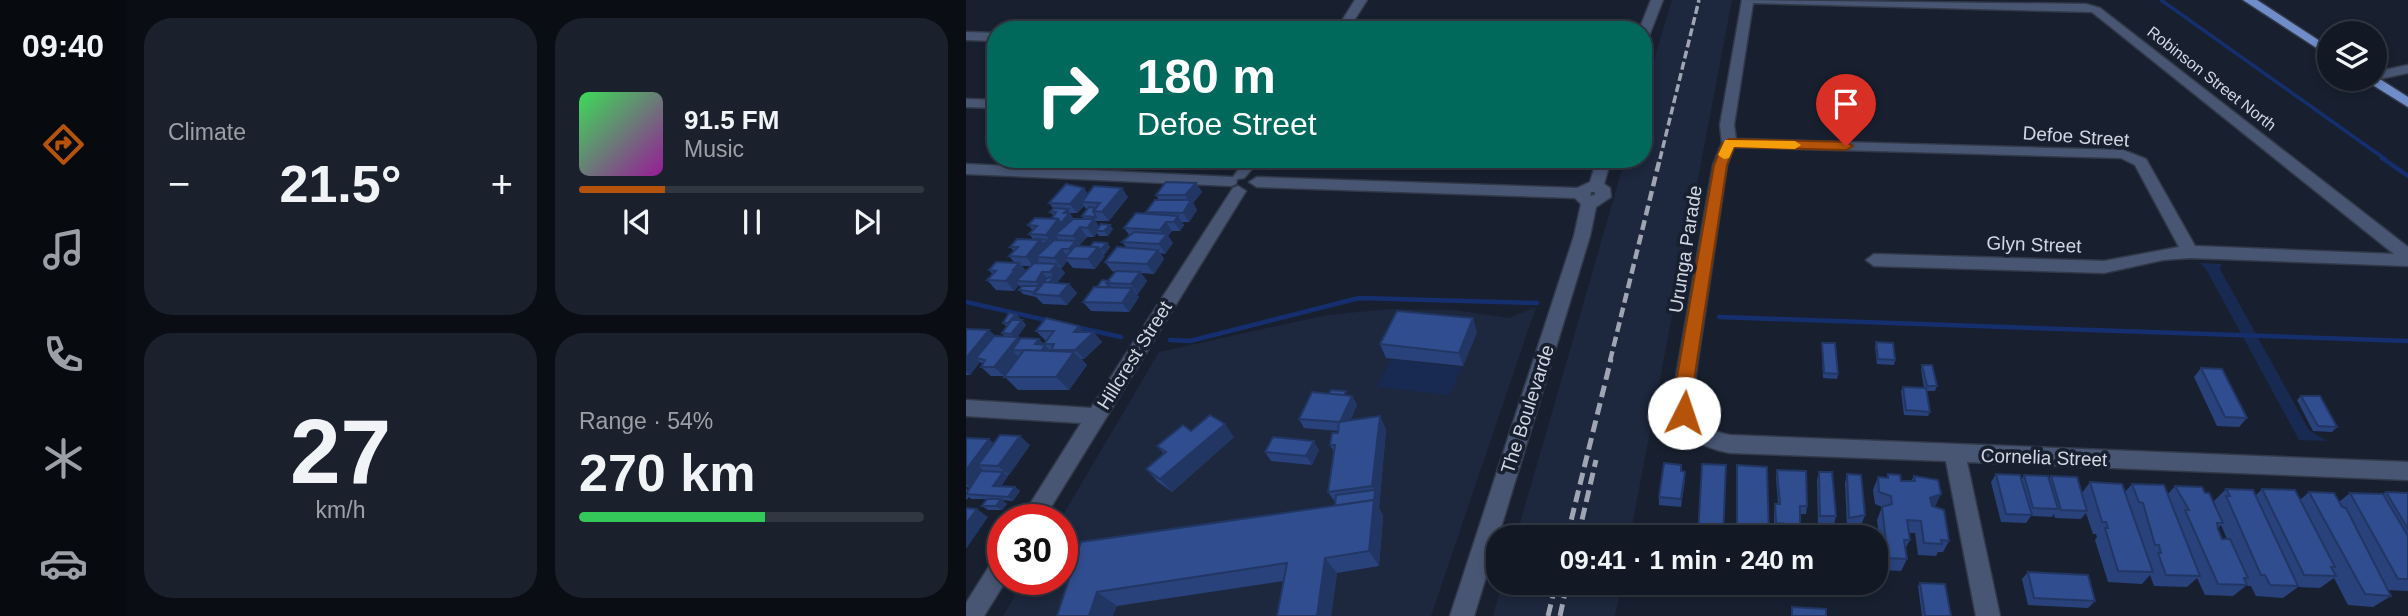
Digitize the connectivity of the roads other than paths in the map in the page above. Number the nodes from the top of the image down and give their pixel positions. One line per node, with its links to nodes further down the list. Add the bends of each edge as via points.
1 (1361, 0): 6 (street)
2 (1657, 0): 7 (street)
3 (1748, 0): 17 (street, Urunga Parade, via 1727,125)
4 (1756, 0): 26 (street, Robinson Street North, via 2096,10)
5 (2249, 0): 10 (main road)
6 (1348, 21)
7 (1649, 21)
8 (966, 36): 9 (street)
9 (987, 37)
10 (2317, 44)
11 (2408, 69): 12 (street)
12 (2387, 73)
13 (2387, 90): 15 (main road)
14 (966, 103): 16 (street)
15 (2408, 103)
16 (987, 104)
17 (1729, 143): 25 (street, Defoe Street, via 2128,155 2144,166); 30 (street, Urunga Parade, via 1720,165 1682,400)
18 (1247, 168): 23 (street, Hillcrest Street)
19 (1259, 168): 22 (street)
20 (1600, 168): 24 (street, The Boulevarde)
21 (966, 169): 23 (street)
22 (1256, 179): 23 (street, via 1252,187); 24 (street)
23 (1236, 183): 29 (street, Hillcrest Street)
24 (1589, 194): 36 (street, The Boulevarde, via 1582,236)
25 (2190, 252): 26 (street); 27 (street, Glyn Street, via 2104,267)
26 (2408, 258)
27 (1874, 260)
28 (966, 408): 29 (street)
29 (1095, 416): 33 (street, Hillcrest Street)
30 (1688, 422): 31 (street, Cornelia Street, via 1698,434 1730,444)
31 (1955, 453): 32 (street, Cornelia Street); 37 (street)
32 (2408, 471)
33 (1041, 504)
34 (987, 590): 35 (street)
35 (971, 616)
36 (1462, 616)
37 (1988, 616)

